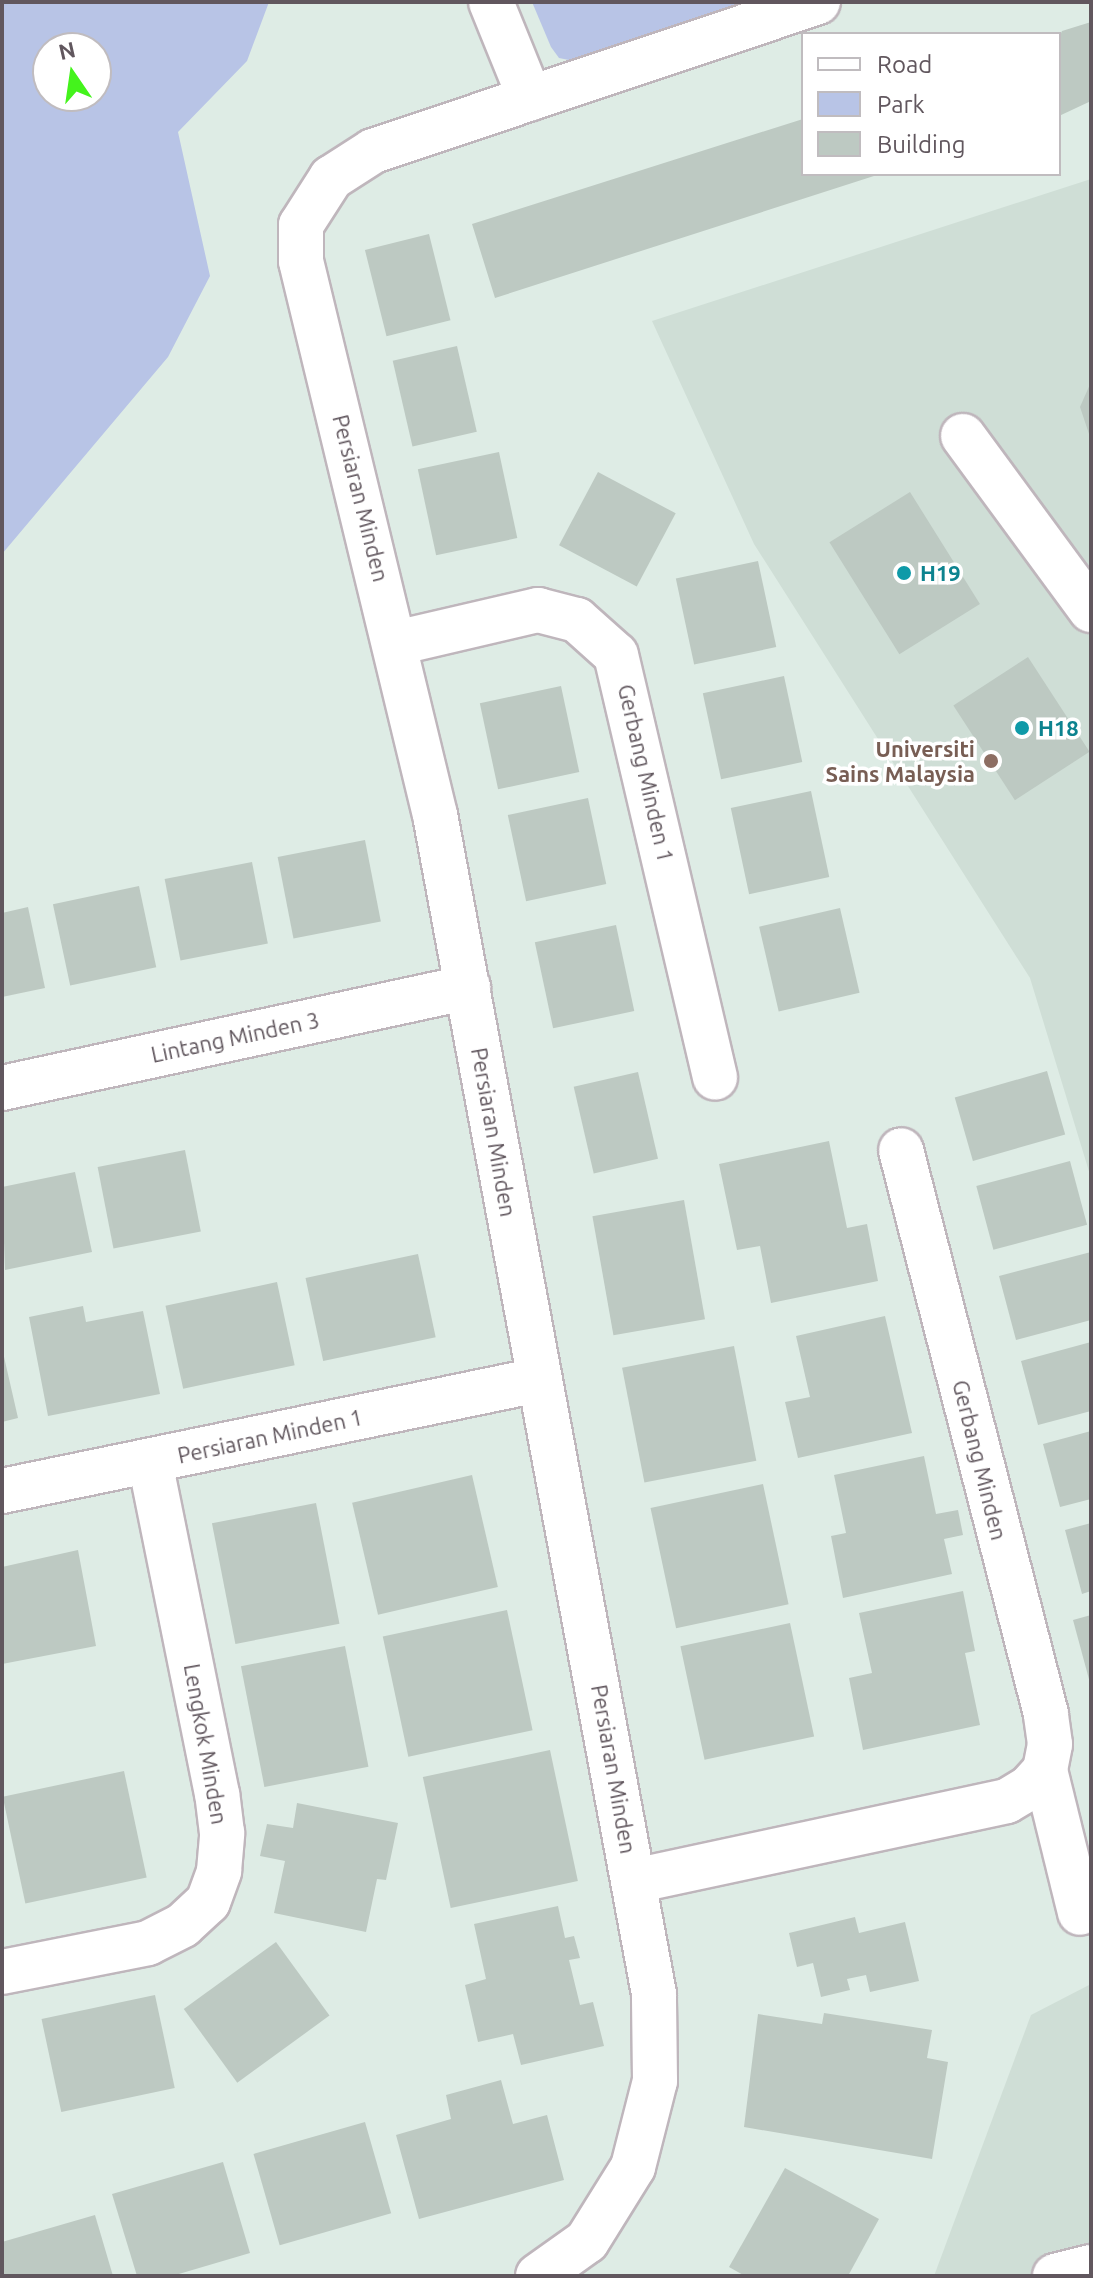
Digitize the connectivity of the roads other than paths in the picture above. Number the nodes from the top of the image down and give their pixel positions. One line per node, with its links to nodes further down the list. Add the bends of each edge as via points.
1 (491, 2): 3 (street)
2 (818, 2): 3 (street, Persiaran Minden)
3 (530, 98): 6 (street, Persiaran Minden, via 348,164 318,192 301,225 301,261)
4 (963, 436): 5 (street)
5 (1091, 610)
6 (396, 643): 7 (street, Persiaran Minden); 8 (street, Gerbang Minden 1, via 538,610 577,620 616,655)
7 (468, 987): 9 (street, Lintang Minden 3); 11 (street, Persiaran Minden)
8 (715, 1078)
9 (2, 1088)
10 (901, 1150): 14 (street, Gerbang Minden, via 1046,1714 1050,1744)
11 (538, 1380): 12 (street, Persiaran Minden 1); 15 (street, Persiaran Minden, via 579,1568)
12 (150, 1461): 13 (street, Persiaran Minden 1); 17 (street, Lengkok Minden, via 217,1794 219,1871 208,1902 183,1925 148,1943)
13 (2, 1491)
14 (1045, 1770): 15 (street, via 1007,1801); 16 (street, Gerbang Minden)
15 (634, 1881): 19 (street, Persiaran Minden, via 658,2040 647,2128 633,2167 587,2241)
16 (1080, 1913)
17 (2, 1972)
18 (1091, 2267): 20 (street)
19 (538, 2276)
20 (1055, 2276)

